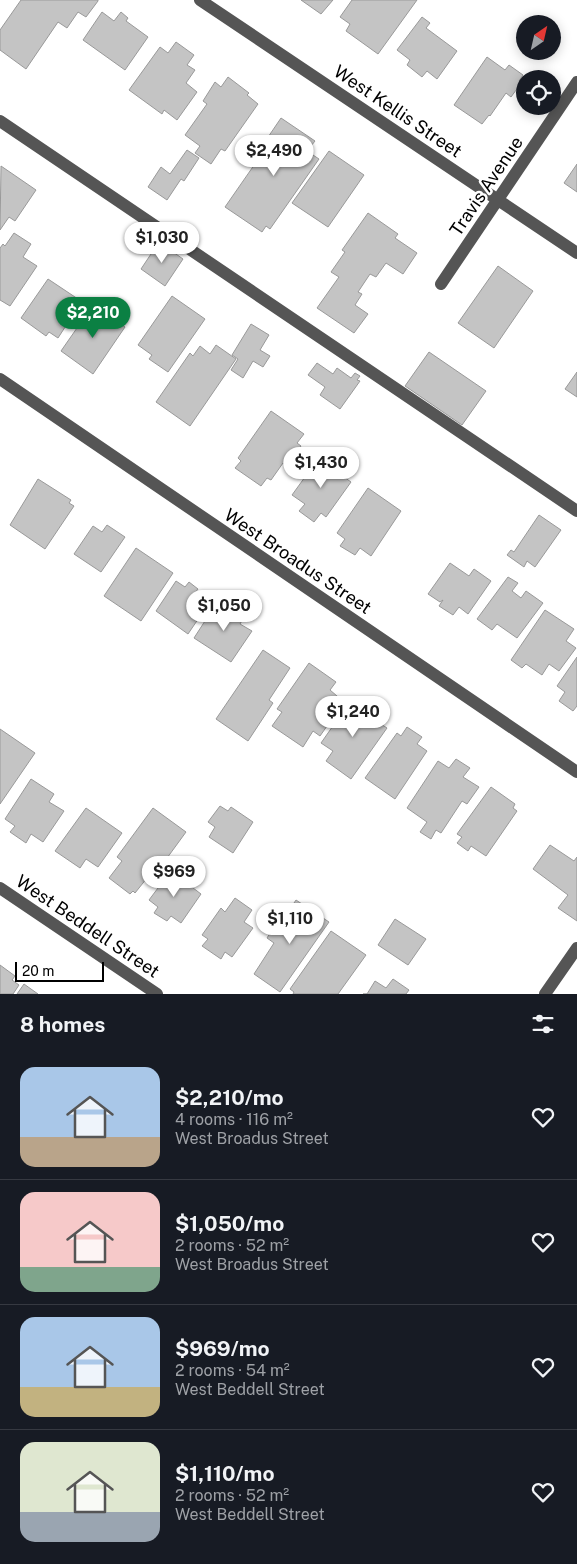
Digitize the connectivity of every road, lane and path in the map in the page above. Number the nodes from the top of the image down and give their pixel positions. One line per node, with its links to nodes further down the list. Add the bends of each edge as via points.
1 (200, 0): 4 (street, West Kellis Street)
2 (577, 82): 4 (street, Travis Avenue)
3 (0, 121): 8 (street)
4 (498, 199): 5 (street, West Kellis Street); 6 (street, Travis Avenue)
5 (577, 253)
6 (441, 284)
7 (0, 379): 9 (street, West Broadus Street)
8 (577, 512)
9 (577, 772)
10 (0, 888): 12 (street, West Beddell Street)
11 (577, 948): 13 (street)
12 (157, 994)
13 (545, 994)

